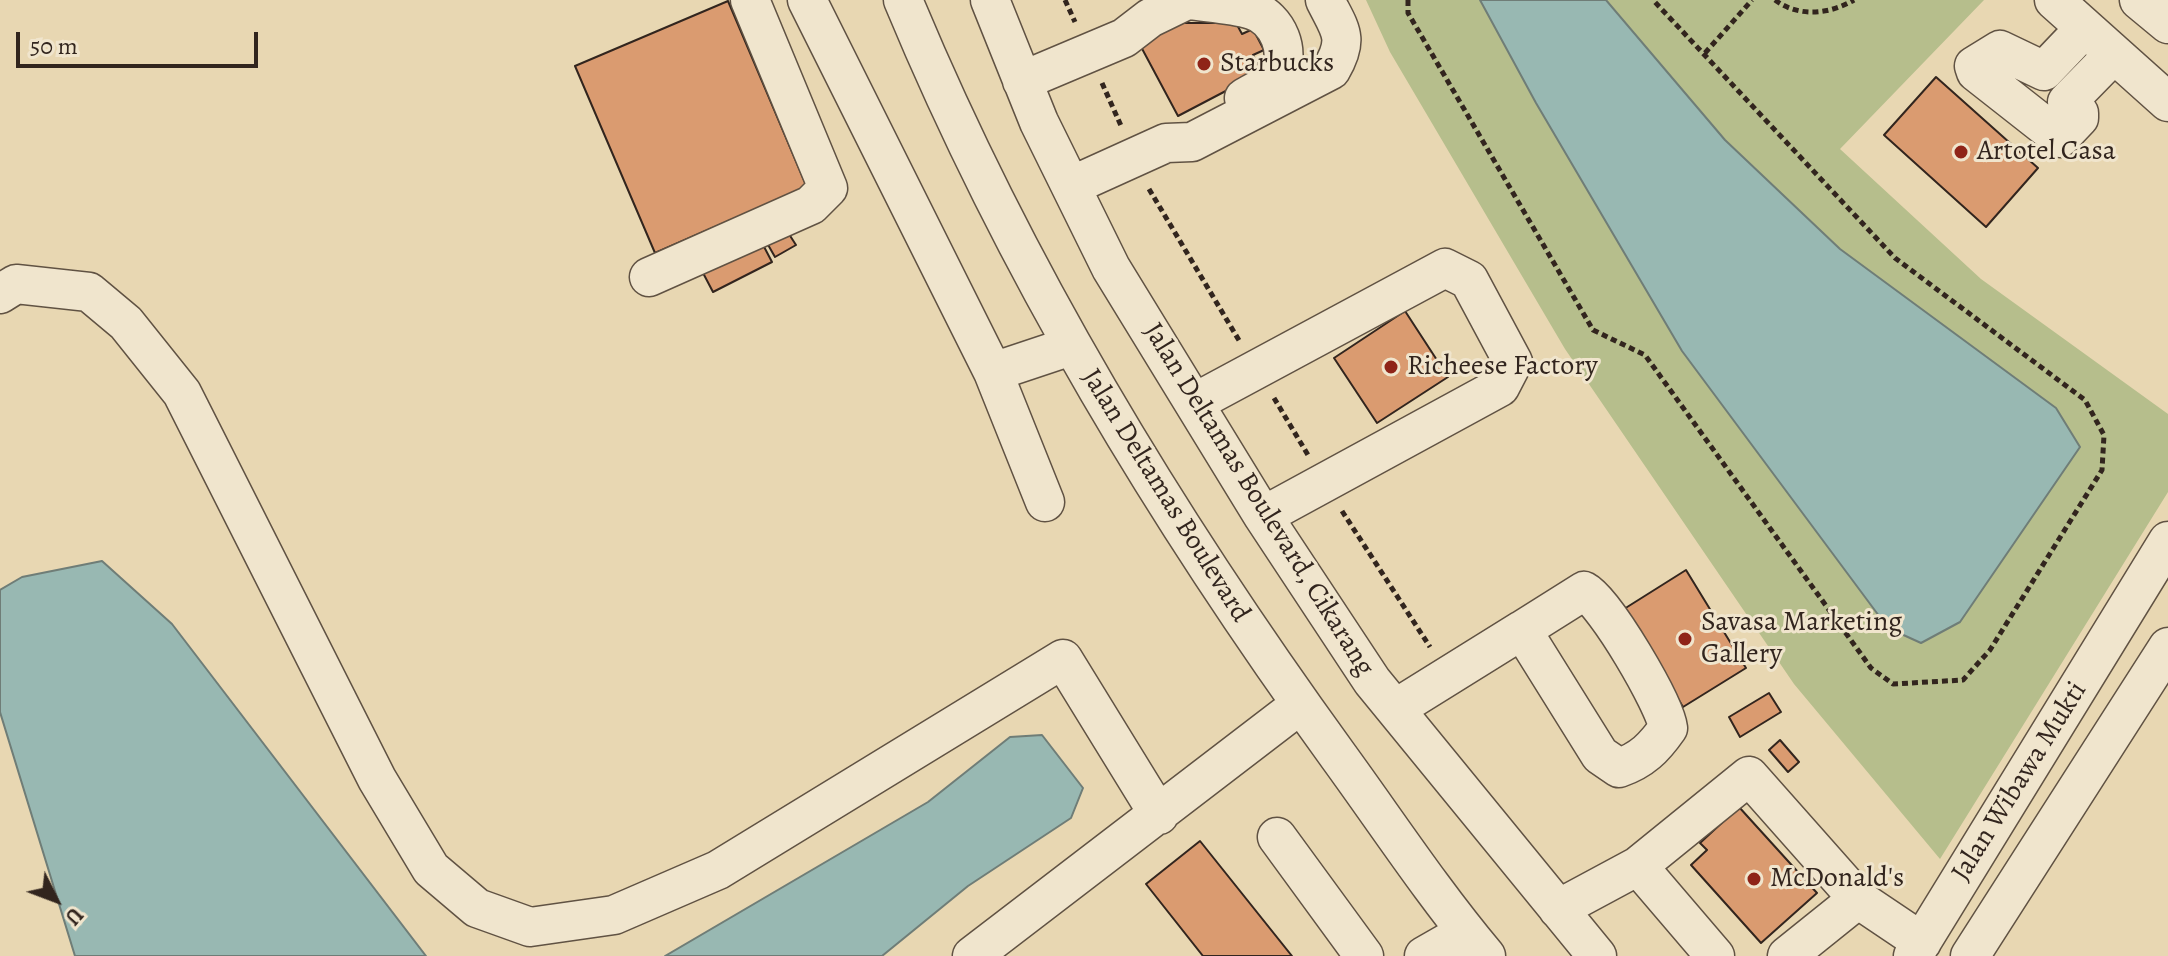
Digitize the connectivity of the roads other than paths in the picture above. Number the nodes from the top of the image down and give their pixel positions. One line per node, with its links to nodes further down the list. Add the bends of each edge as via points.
1 (750, 0): 16 (street, via 828,188 811,205)
2 (807, 0): 19 (street)
3 (903, 0): 18 (street, Jalan Deltamas Boulevard, via 952,119)
4 (990, 0): 12 (street, Jalan Deltamas Boulevard, Cikarang)
5 (1188, 0): 12 (street, via 1124,38); 14 (street, via 1254,10 1269,19 1282,41 1283,60 1276,77)
6 (1325, 0): 14 (street, via 1343,35 1342,51 1331,70 1192,142)
7 (2054, 0): 10 (street)
8 (2139, 0): 9 (street)
9 (2168, 24)
10 (2084, 29): 11 (street); 11 (street, via 2044,71 2000,50 1974,66 1976,72 2060,138 2079,118 2067,102)
11 (2112, 56): 13 (street)
12 (1022, 81): 15 (street, Jalan Deltamas Boulevard, Cikarang)
13 (2168, 102)
14 (1150, 150): 15 (street)
15 (1071, 186): 20 (street, Jalan Deltamas Boulevard, Cikarang, via 1111,268)
16 (649, 277)
17 (0, 294): 29 (street, via 16,284 89,292 126,323 182,393 377,779 431,869 477,908 530,927 614,915 718,870 1063,659)
18 (1071, 346): 19 (street); 27 (street, Jalan Deltamas Boulevard, via 1222,591)
19 (993, 372): 21 (street)
20 (1194, 403): 22 (street, Jalan Deltamas Boulevard, Cikarang); 22 (street, via 1445,268 1469,280 1513,362 1500,387)
21 (1045, 502)
22 (1263, 516): 28 (street, Jalan Deltamas Boulevard, Cikarang)
23 (2168, 541): 24 (street, Jalan Wibawa Mukti)
24 (2127, 609): 25 (street); 35 (street, Jalan Wibawa Mukti)
25 (2168, 634)
26 (2168, 647): 42 (street, Jalan Wibawa Mukti)
27 (1301, 704): 29 (street); 34 (street, Jalan Deltamas Boulevard)
28 (1402, 718): 28 (street, via 1448,675 1529,640); 33 (street, Jalan Deltamas Boulevard, Cikarang)
29 (1159, 815): 36 (street)
30 (1277, 837): 37 (street)
31 (1638, 866): 32 (street, via 1749,776); 33 (street); 40 (street)
32 (1858, 899): 35 (street); 41 (street)
33 (1558, 909): 39 (street, Jalan Deltamas Boulevard, Cikarang)
34 (1476, 944): 38 (street)
35 (1917, 949)
36 (972, 956)
37 (1364, 956)
38 (1424, 956)
39 (1597, 956)
40 (1715, 956)
41 (1787, 956)
42 (1970, 956)

